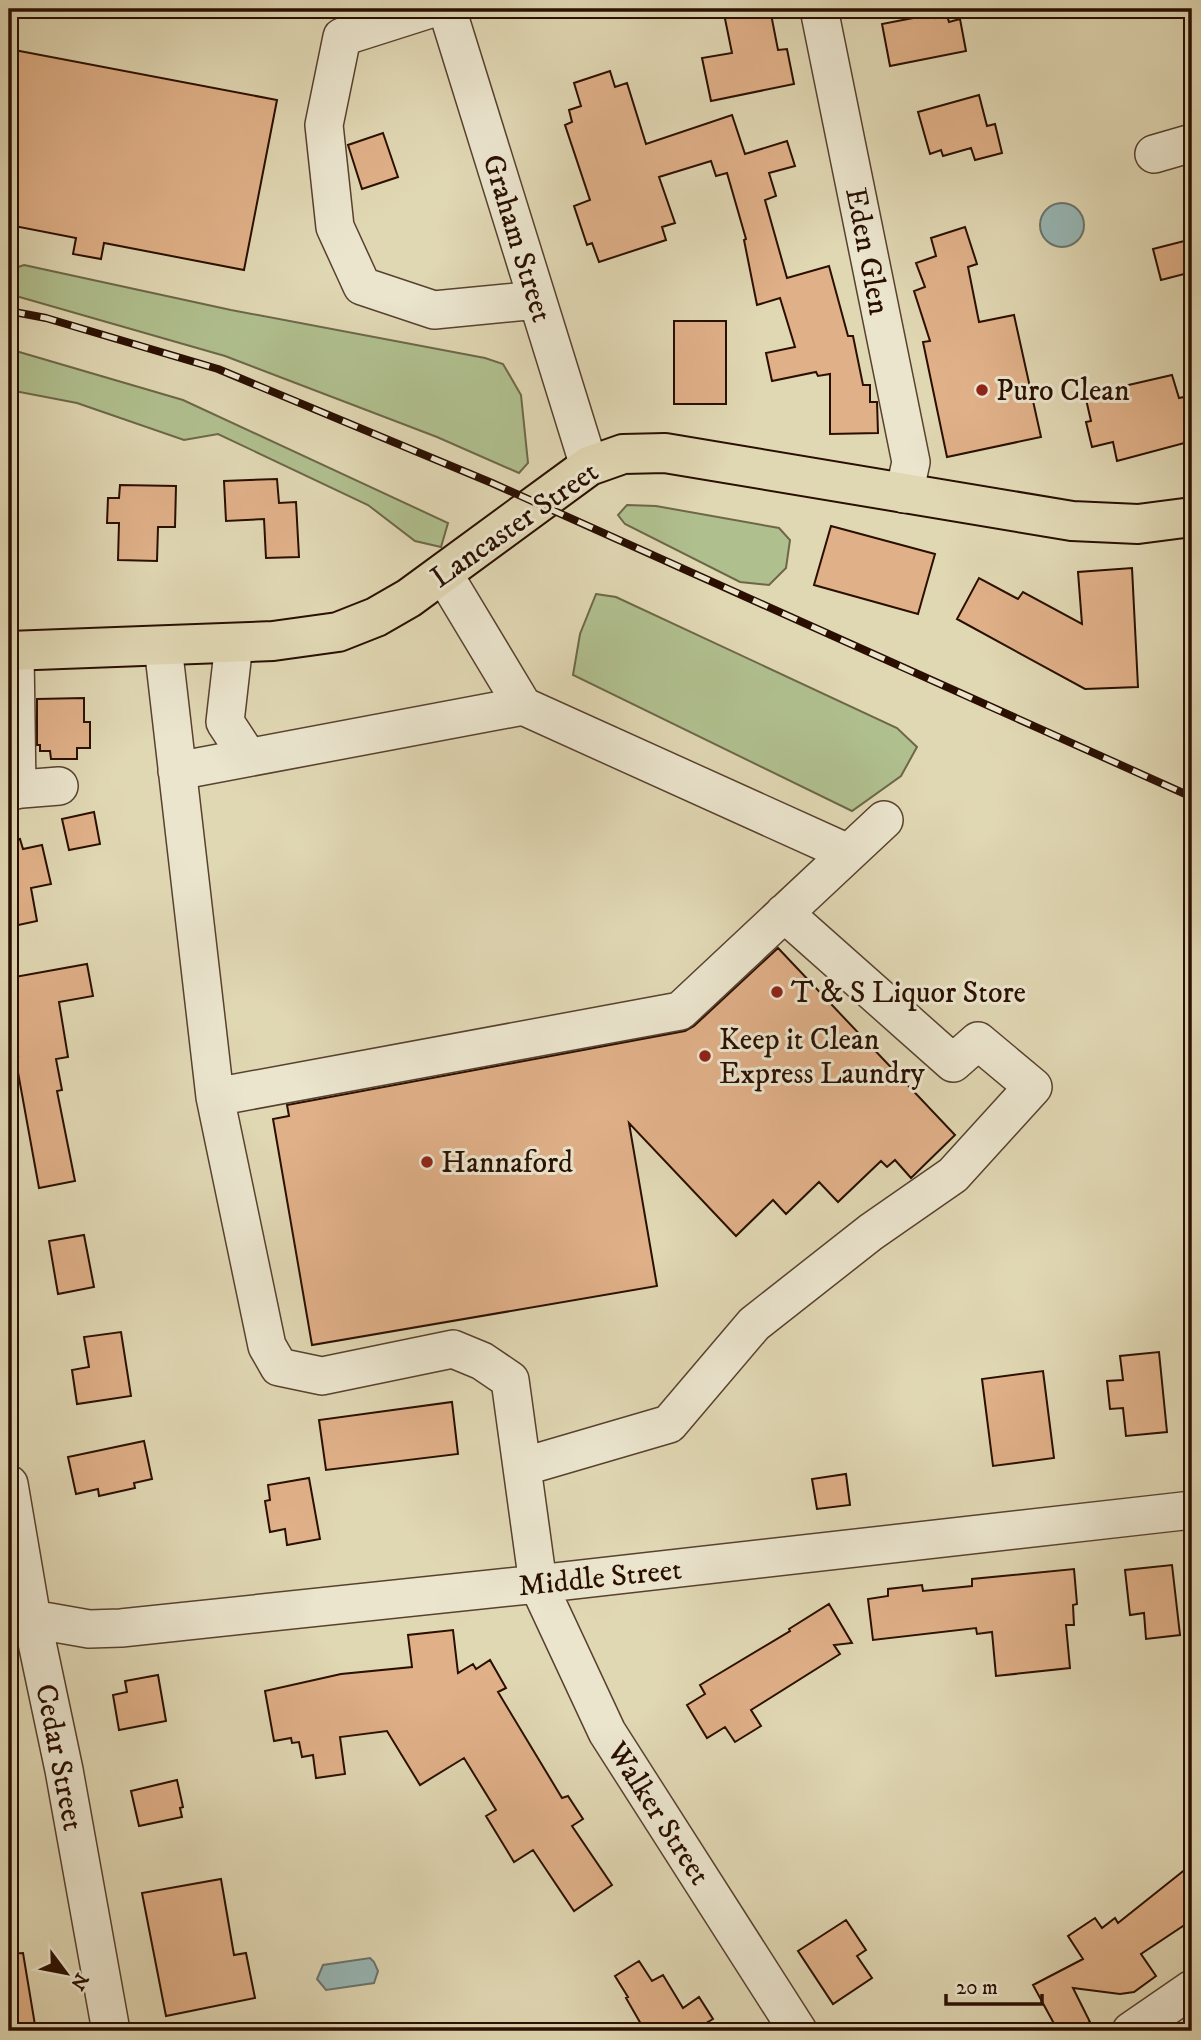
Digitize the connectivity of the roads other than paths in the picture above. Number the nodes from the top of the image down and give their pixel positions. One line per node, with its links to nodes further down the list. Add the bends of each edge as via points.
1 (429, 9): 6 (street, via 342,37 324,125 335,228 362,286 434,310)
2 (447, 9): 6 (street, Graham Street)
3 (819, 9): 8 (street, Eden Glen, via 911,462)
4 (1192, 143): 5 (street)
5 (1154, 154)
6 (537, 300): 7 (street, Graham Street)
7 (589, 466): 8 (main road, Lancaster Street, via 623,454 665,453); 10 (main road, Lancaster Street)
8 (904, 494): 9 (main road, Lancaster Street, via 1072,521 1138,524)
9 (1192, 517)
10 (443, 573): 11 (main road, Lancaster Street, via 376,617 338,632); 14 (street)
11 (234, 643): 12 (main road, Lancaster Street); 15 (street, via 225,722)
12 (163, 646): 13 (main road, Lancaster Street); 16 (street)
13 (12, 652): 18 (street)
14 (523, 706): 15 (street); 20 (street)
15 (248, 757): 16 (street)
16 (177, 771): 22 (street)
17 (59, 786): 18 (street)
18 (13, 790)
19 (884, 820): 20 (street)
20 (848, 853): 21 (street)
21 (784, 913): 22 (street, via 680,1011); 23 (street, via 953,1063 978,1041 1033,1087 953,1175 871,1231 754,1324 669,1424)
22 (215, 1097): 23 (street, Walker Street, via 267,1346 279,1367 322,1376 453,1349 510,1380)
23 (522, 1467): 26 (street, Walker Street)
24 (9, 1484): 27 (street, Cedar Street)
25 (1192, 1510): 26 (street, Middle Street)
26 (538, 1584): 27 (street, Middle Street, via 121,1628 89,1629); 30 (street, Walker Street, via 607,1732)
27 (20, 1620): 29 (street, Cedar Street, via 64,1770)
28 (1192, 1989): 31 (street)
29 (111, 2031)
30 (798, 2031)
31 (1131, 2031)

